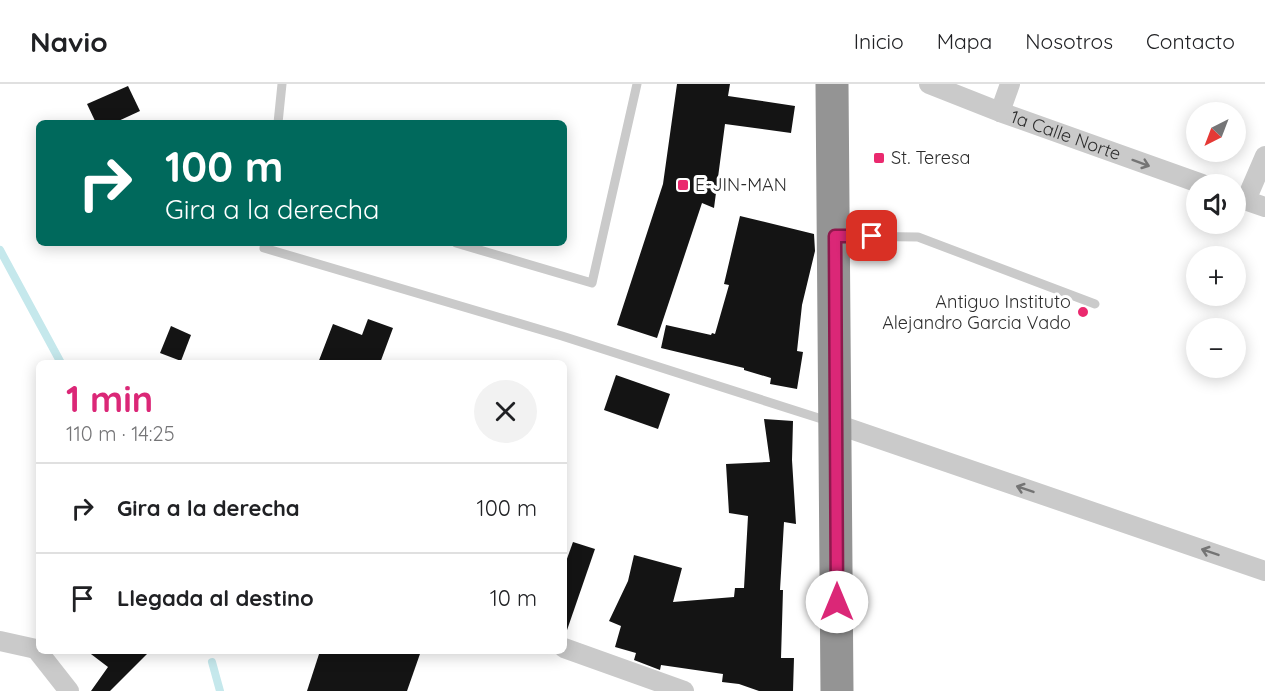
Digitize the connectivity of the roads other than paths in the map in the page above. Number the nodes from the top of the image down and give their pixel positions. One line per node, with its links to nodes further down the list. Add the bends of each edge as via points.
1 (282, 84): 7 (lane)
2 (637, 84): 15 (lane, via 592,283)
3 (832, 84): 13 (highway)
4 (929, 84): 6 (street, 1a Calle Norte)
5 (1010, 84): 6 (street)
6 (1000, 112): 9 (street, 1a Calle Norte, one-way to 9)
7 (278, 120)
8 (1265, 156): 10 (street)
9 (1186, 178)
10 (1246, 189)
11 (1246, 200): 12 (street)
12 (1265, 207)
13 (835, 236): 16 (lane, via 918,237); 17 (highway)
14 (264, 246): 17 (lane)
15 (466, 246)
16 (1095, 304)
17 (836, 424): 18 (street, one-way to 17); 25 (highway)
18 (1265, 571)
19 (0, 641): 20 (street)
20 (36, 648)
21 (567, 649): 24 (street)
22 (42, 654): 23 (street)
23 (69, 691)
24 (684, 691)
25 (837, 691)

